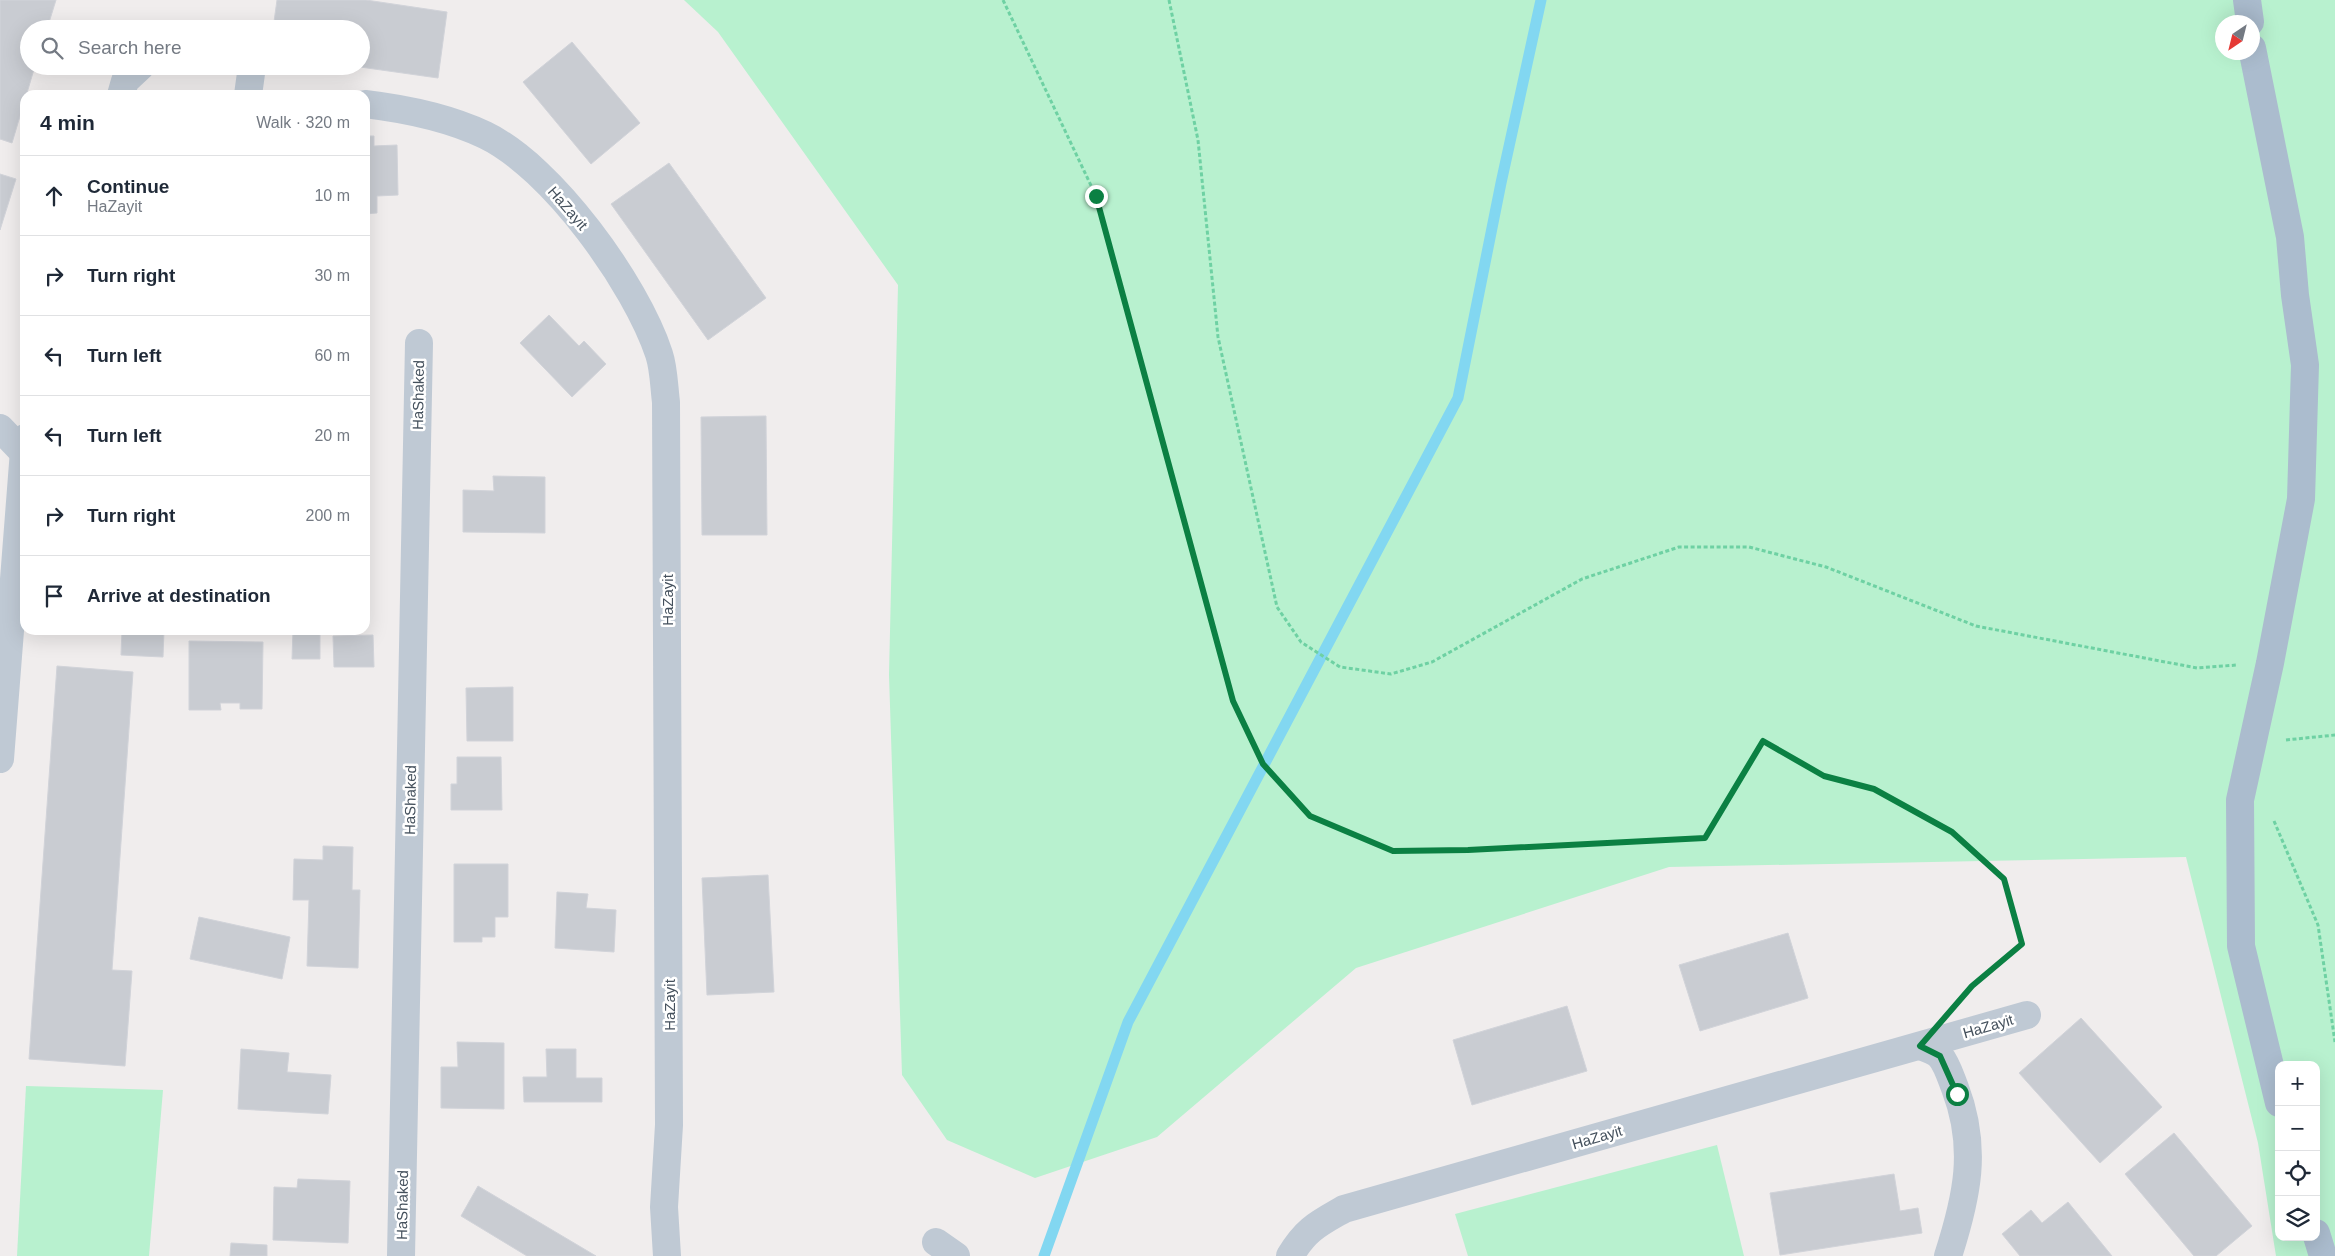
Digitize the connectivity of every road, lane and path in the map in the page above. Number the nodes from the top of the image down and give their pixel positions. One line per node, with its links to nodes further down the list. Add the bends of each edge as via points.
1 (1003, 0): 20 (path, via 1096,196 1233,701 1263,764 1310,816 1393,851 1705,838 1763,741 1824,776 1874,789 1952,832 2004,879 2022,944)
2 (1169, 0): 15 (path, via 1198,140 1218,337 1277,607 1301,642 1340,667 1392,674 1432,662 1582,579 1679,547 1748,547 1826,567 1976,626 2197,668)
3 (2247, 0): 4 (main road)
4 (2249, 15)
5 (2254, 60): 15 (main road, via 2290,237 2305,365 2302,499)
6 (131, 75): 8 (street)
7 (251, 75): 9 (street)
8 (122, 90)
9 (249, 90)
10 (370, 105): 27 (street, HaZayit, via 407,109 453,121 488,136 522,160 559,194 624,281 642,312 659,355 666,412 669,1125 664,1207)
11 (419, 343): 26 (street, HaShaked)
12 (0, 428): 13 (street)
13 (20, 443)
14 (20, 498): 18 (street)
15 (2270, 663): 17 (main road)
16 (2335, 735): 17 (path)
17 (2252, 744): 24 (main road, via 2240,800 2241,946)
18 (0, 759)
19 (2274, 819): 22 (path, via 2318,925)
20 (1959, 1000)
21 (2028, 1015): 23 (street, HaZayit)
22 (2335, 1042)
23 (1920, 1046): 28 (street, HaZayit, via 1344,1209 1301,1238); 29 (street, via 1940,1056 1957,1094 1966,1133 1966,1194)
24 (2275, 1086)
25 (2318, 1241): 30 (main road)
26 (401, 1256)
27 (667, 1256)
28 (1290, 1256)
29 (1948, 1256)
30 (2323, 1256)

